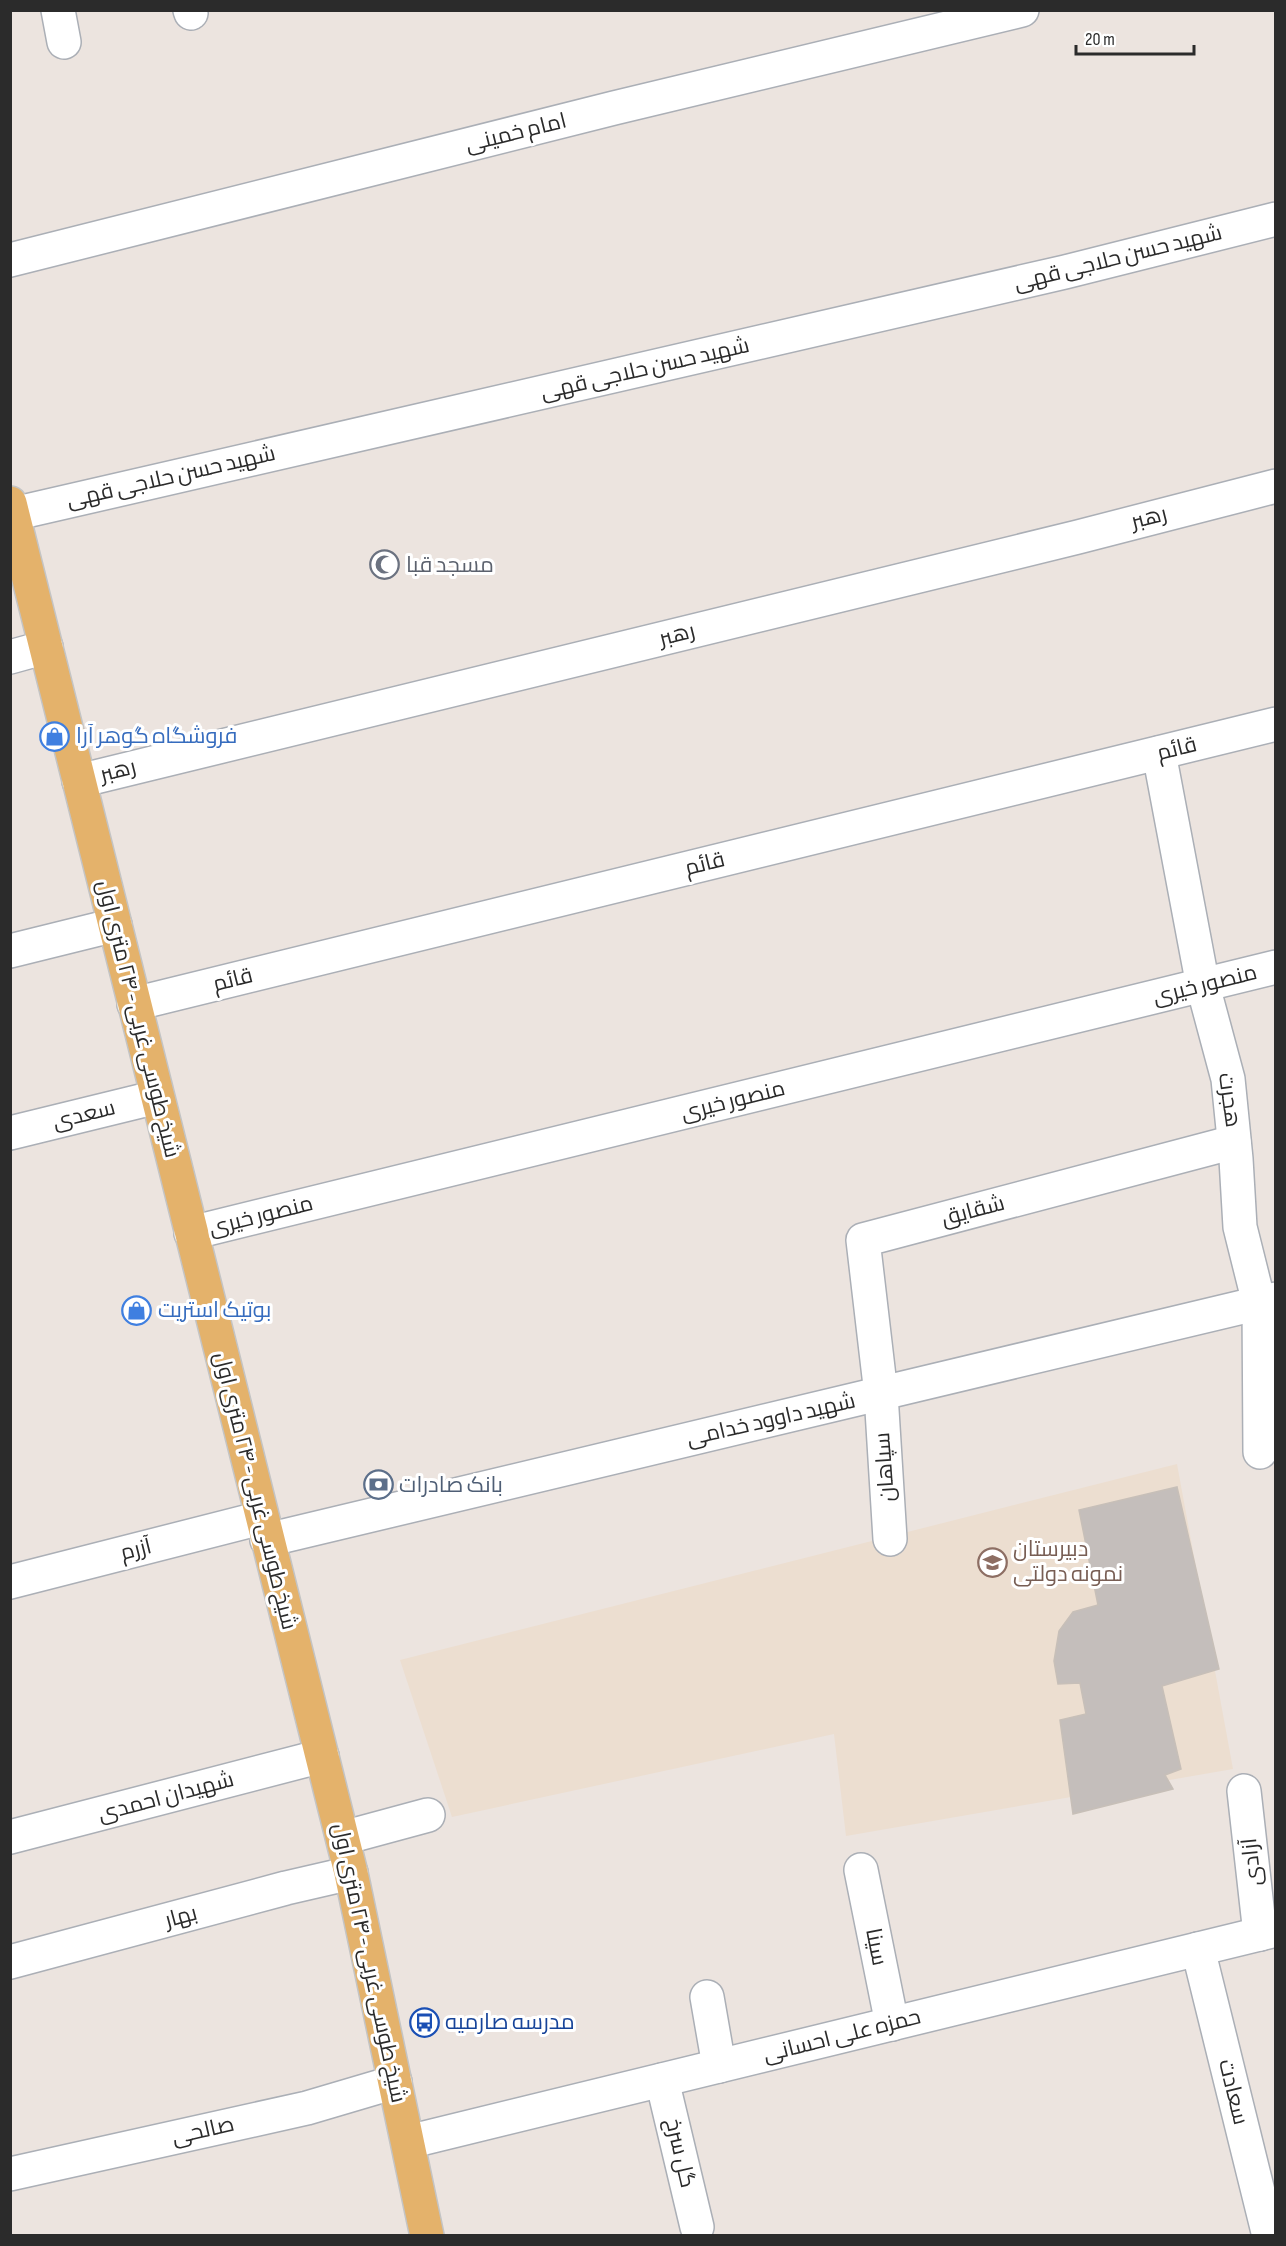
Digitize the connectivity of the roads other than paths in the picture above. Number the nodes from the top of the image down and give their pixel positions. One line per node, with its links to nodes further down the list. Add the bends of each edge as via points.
1 (1022, 10): 3 (street, امام خمینی)
2 (1275, 219): 5 (street, شهید حسن حلاجی قهی, via 1065,272)
3 (10, 260)
4 (1275, 486): 10 (street, رهبر)
5 (12, 509): 6 (main road, شیخ طوسی غربی - ۲۴ متری اول)
6 (46, 647): 7 (street); 10 (main road, شیخ طوسی غربی - ۲۴ متری اول)
7 (10, 657)
8 (1275, 724): 9 (street, قائم)
9 (1159, 753): 14 (street, هجرت); 15 (street, قائم)
10 (79, 781): 11 (main road, شیخ طوسی غربی - ۲۴ متری اول)
11 (115, 926): 12 (street); 15 (main road, شیخ طوسی غربی - ۲۴ متری اول)
12 (10, 951)
13 (1275, 967): 14 (street, منصور خیری)
14 (1203, 986): 18 (street, هجرت, via 1228,1078); 19 (street, منصور خیری)
15 (134, 1004): 16 (main road, شیخ طوسی غربی - ۲۴ متری اول)
16 (157, 1097): 17 (street, سعدی); 19 (main road, شیخ طوسی غربی - ۲۴ متری اول)
17 (10, 1133)
18 (1234, 1142): 20 (street, هجرت, via 1240,1227); 21 (street, شقایق, via 863,1240)
19 (191, 1233): 23 (main road, شیخ طوسی غربی - ۲۴ متری اول)
20 (1267, 1301): 21 (street, شهید داوود خدامی); 22 (street, هجرت)
21 (881, 1394): 23 (street, شهید داوود خدامی); 24 (street, سپاهان)
22 (1260, 1452)
23 (264, 1529): 25 (street, آزرم); 26 (main road, شیخ طوسی غربی - ۲۴ متری اول)
24 (890, 1539)
25 (10, 1581)
26 (322, 1756): 29 (street, شهیدان احمدی); 30 (main road, شیخ طوسی غربی - ۲۴ متری اول)
27 (1244, 1791): 33 (street, آزادی)
28 (428, 1815): 30 (street)
29 (10, 1837)
30 (343, 1838): 32 (main road, شیخ طوسی غربی - ۲۴ متری اول)
31 (861, 1870): 37 (street, سینا)
32 (351, 1873): 35 (street, بهار); 40 (main road, شیخ طوسی غربی - ۲۴ متری اول)
33 (1268, 1932): 34 (street, حمزه علی احسانی)
34 (1198, 1949): 37 (street, حمزه علی احسانی); 45 (street, سعادت)
35 (10, 1962)
36 (707, 1996): 38 (street)
37 (892, 2024): 38 (street, حمزه علی احسانی)
38 (719, 2066): 39 (street, حمزه علی احسانی)
39 (662, 2080): 41 (street, حمزه علی احسانی); 43 (street, گل سرخ)
40 (395, 2082): 41 (main road, شیخ طوسی غربی - ۲۴ متری اول); 42 (street, صالحی, via 307,2108)
41 (408, 2142): 44 (main road, شیخ طوسی غربی - ۲۴ متری اول)
42 (10, 2174)
43 (697, 2227)
44 (427, 2235)
45 (1269, 2235)

